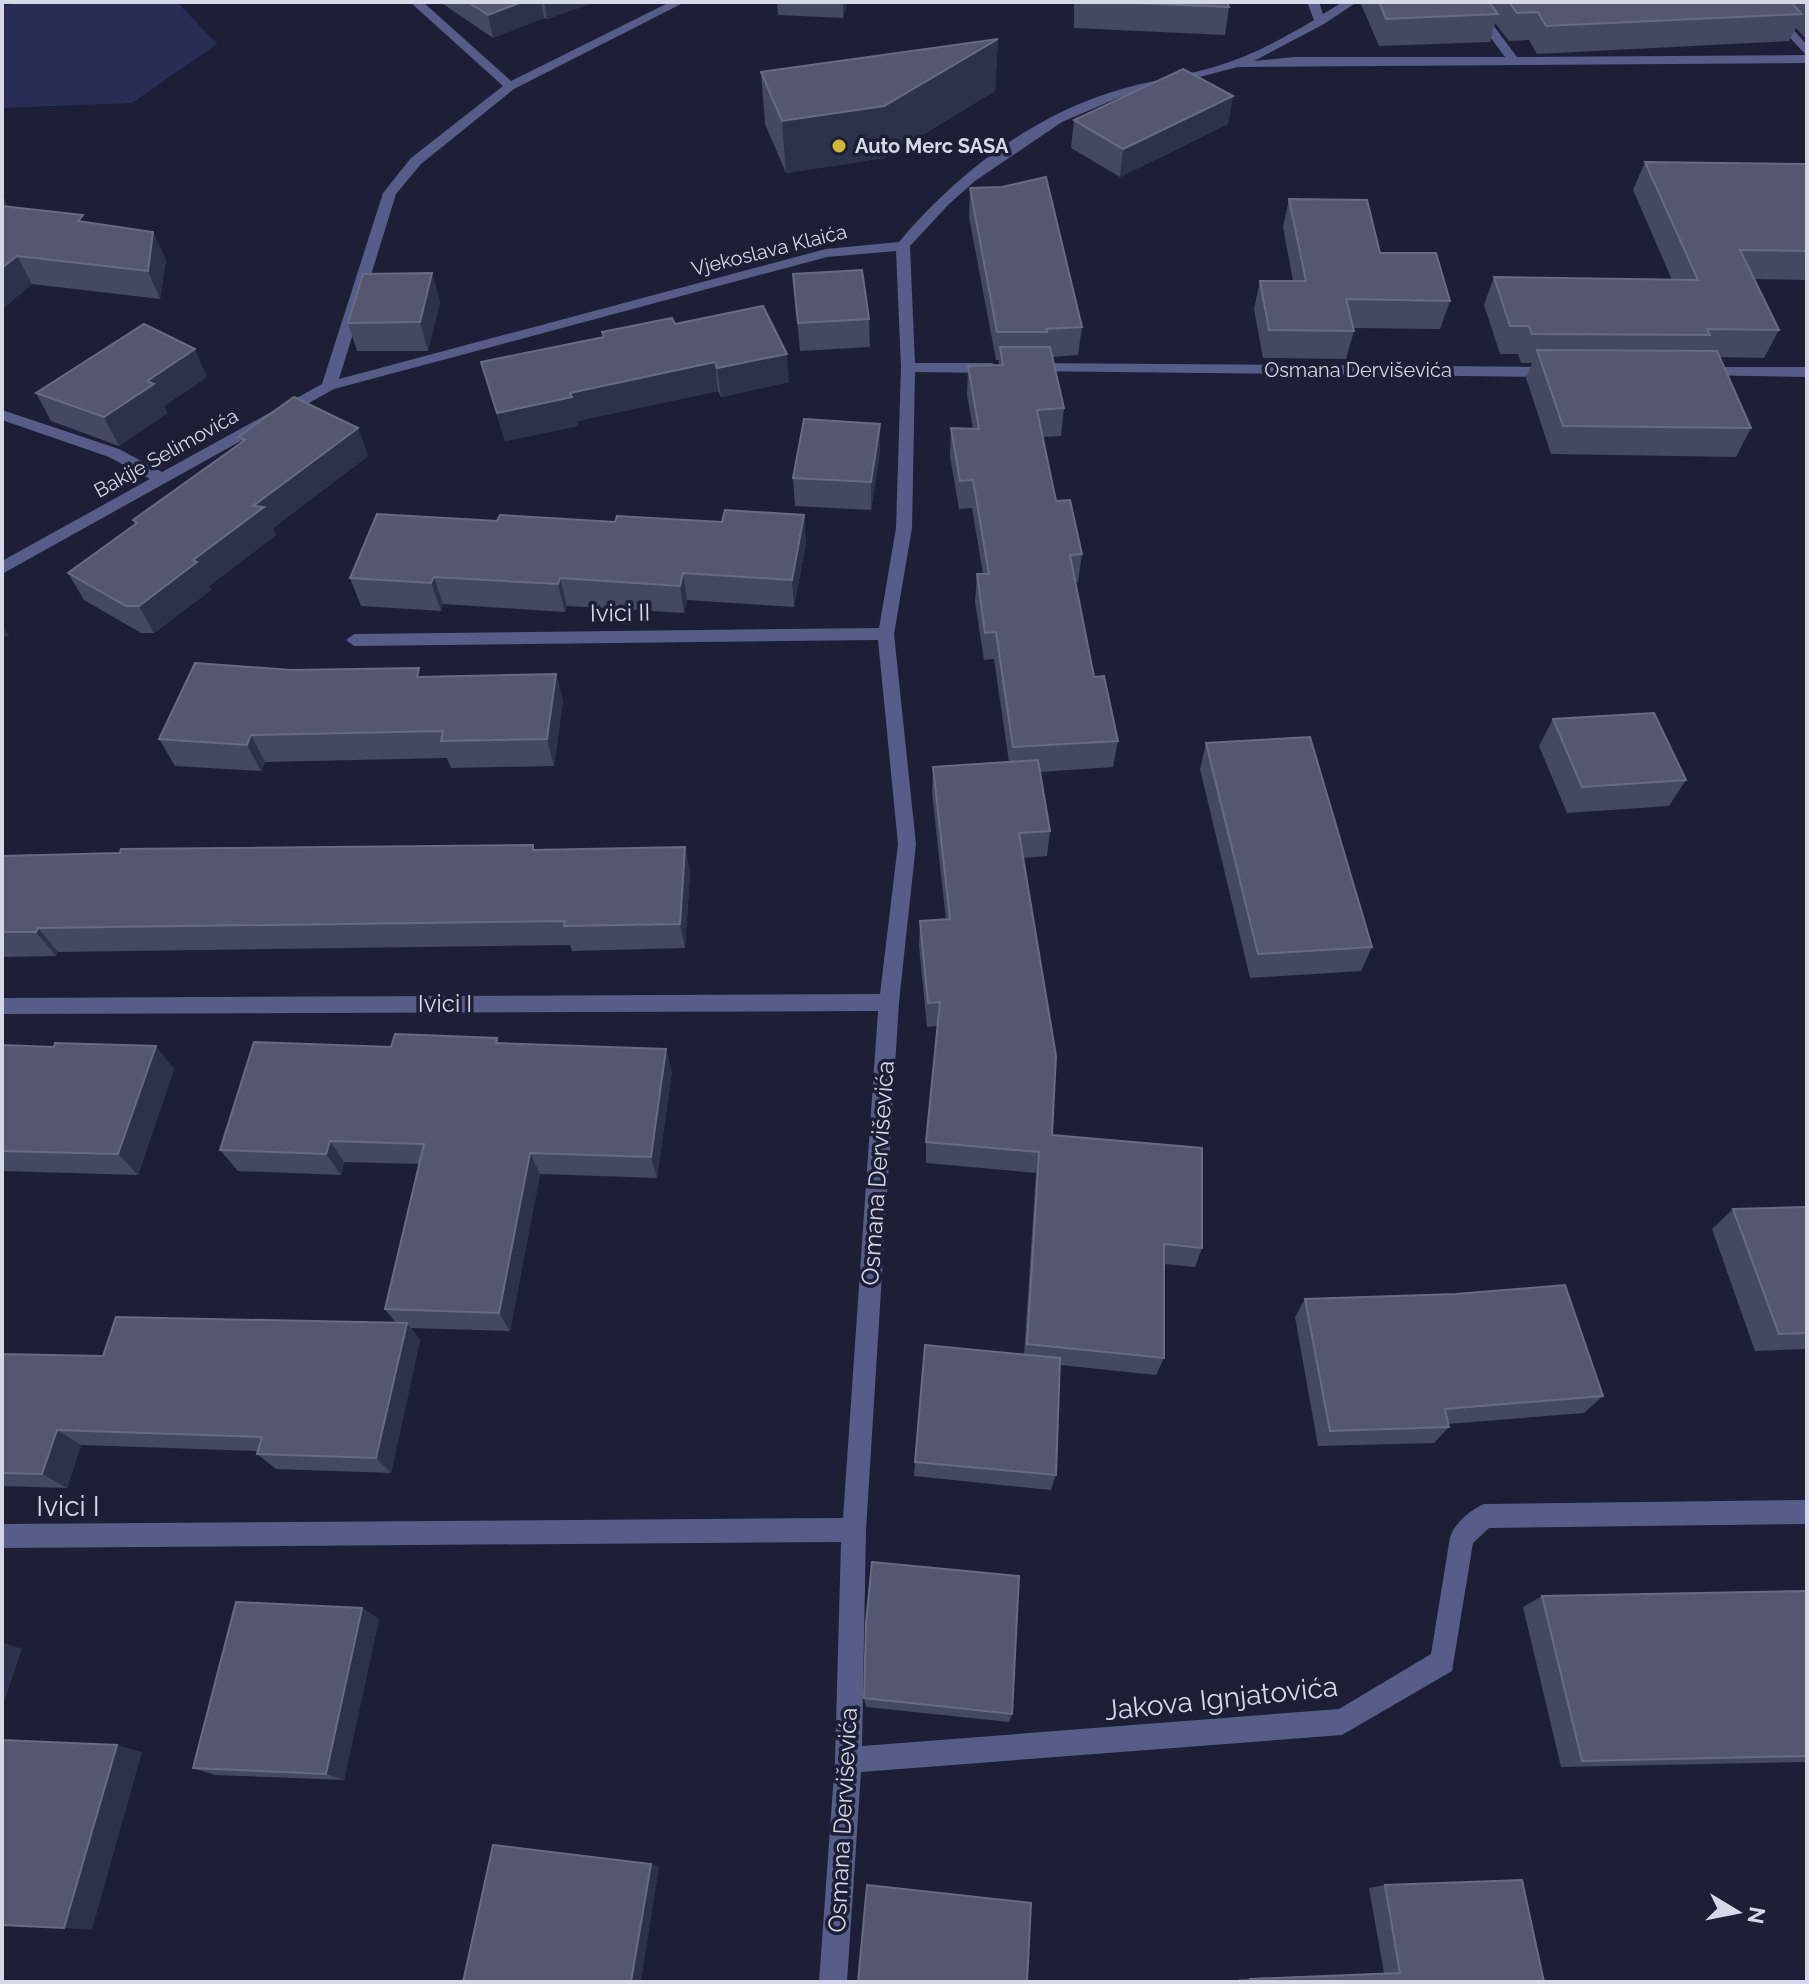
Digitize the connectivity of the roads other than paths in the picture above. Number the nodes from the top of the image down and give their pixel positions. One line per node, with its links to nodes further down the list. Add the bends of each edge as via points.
1 (416, 2): 12 (street)
2 (679, 2): 12 (street)
3 (1313, 2): 7 (street)
4 (1351, 2): 7 (street)
5 (1470, 2): 10 (street)
6 (1763, 2): 8 (street)
7 (1320, 22): 11 (street)
8 (1807, 52)
9 (1807, 59): 10 (street)
10 (1515, 62): 11 (street)
11 (1232, 65): 13 (street, via 1112,96 1055,123 999,157 923,218)
12 (510, 86): 18 (street, via 416,161 390,193)
13 (903, 246): 14 (street, Osmana Derviševića); 18 (street, Vjekoslava Klaića, via 826,253)
14 (908, 367): 15 (street, Osmana Derviševića); 22 (street, Osmana Derviševića, via 904,528)
15 (1574, 372)
16 (1683, 372): 17 (street)
17 (1807, 372)
18 (329, 386): 20 (street, Bakije Selimovića)
19 (2, 415): 20 (street, via 114,453)
20 (162, 479): 21 (street, Bakije Selimovića)
21 (2, 568)
22 (886, 634): 23 (street, Ivici II); 24 (street, Osmana Derviševića, via 907,844)
23 (354, 640)
24 (889, 1002): 25 (street, Ivici I); 27 (street, Osmana Derviševića)
25 (2, 1006)
26 (1807, 1512): 29 (street, Jakova Ignjatovića, via 1484,1516 1462,1537 1443,1662 1342,1722)
27 (854, 1530): 28 (street, Ivici I); 29 (street, Osmana Derviševića)
28 (2, 1536)
29 (848, 1760): 30 (street, Osmana Derviševića)
30 (833, 1982)

